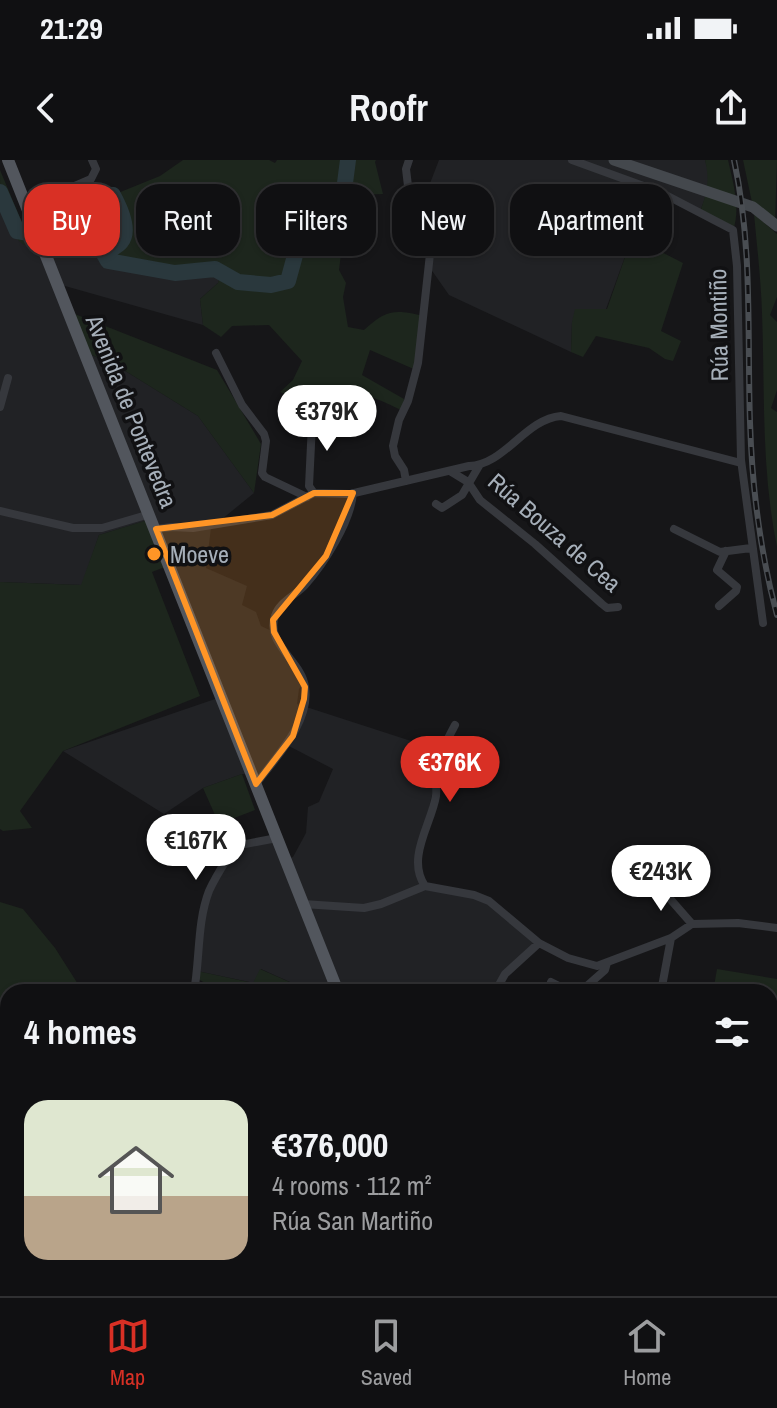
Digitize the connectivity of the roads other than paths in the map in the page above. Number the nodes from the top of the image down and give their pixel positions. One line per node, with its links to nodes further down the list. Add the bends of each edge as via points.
1 (92, 160): 6 (street, via 96,169 91,179)
2 (409, 160): 17 (street, via 408,186 422,207 430,254 418,363 393,446)
3 (572, 160): 14 (street, Rúa Montiño, via 660,192 733,230)
4 (614, 160): 8 (main road, via 753,207)
5 (11, 161): 7 (main road, Avenida de Pontevedra)
6 (79, 184)
7 (24, 201)
8 (777, 226)
9 (46, 256): 23 (main road, Avenida de Pontevedra)
10 (216, 353): 20 (street, via 242,405 264,434 262,473)
11 (8, 378): 12 (street)
12 (0, 407)
13 (345, 426): 20 (street, via 319,419 312,424)
14 (741, 463): 15 (street, Rúa Bouza de Cea, via 561,416 546,417); 26 (street, Rúa Montiño)
15 (479, 466): 16 (street, Rúa Bouza de Cea); 18 (street, Rúa Bouza de Cea)
16 (450, 471): 17 (street, Rúa Bouza de Cea); 18 (street, Rúa Bouza de Cea)
17 (406, 481): 19 (street, Rúa Bouza de Cea)
18 (468, 482): 21 (street, Rúa Bouza de Cea, via 462,495 442,508); 29 (street, Rúa Bouza de Cea, via 480,500 602,604)
19 (353, 493): 20 (street, Rúa Bouza de Cea); 32 (street, via 326,556 303,588 276,611 274,632 305,687 304,699 293,736)
20 (311, 495): 24 (street, Rúa Bouza de Cea, via 272,515)
21 (436, 504)
22 (0, 511): 23 (street, via 73,528 102,528)
23 (150, 514): 24 (main road, Avenida de Pontevedra)
24 (156, 529): 32 (main road, Avenida de Pontevedra)
25 (674, 529): 27 (street)
26 (751, 548): 27 (street); 30 (street, Rúa Montiño)
27 (726, 551): 28 (street, via 717,570 737,587)
28 (719, 606)
29 (618, 607)
30 (763, 623)
31 (455, 725): 35 (street, via 442,751 417,862)
32 (256, 784): 33 (main road, Avenida de Pontevedra)
33 (277, 838): 36 (main road, Avenida de Pontevedra); 43 (street, via 235,846 221,867 208,893)
34 (661, 884): 37 (street)
35 (425, 886): 36 (street, via 364,908); 40 (street, via 479,896)
36 (303, 904): 44 (main road, Avenida de Pontevedra)
37 (692, 924): 38 (street); 39 (street)
38 (777, 928)
39 (671, 938): 41 (street); 48 (street)
40 (539, 943): 41 (street, via 568,958 597,966); 45 (street)
41 (607, 963): 47 (street)
42 (551, 982): 46 (street)
43 (195, 984)
44 (335, 984)
45 (499, 984)
46 (555, 984)
47 (589, 984)
48 (662, 984)

